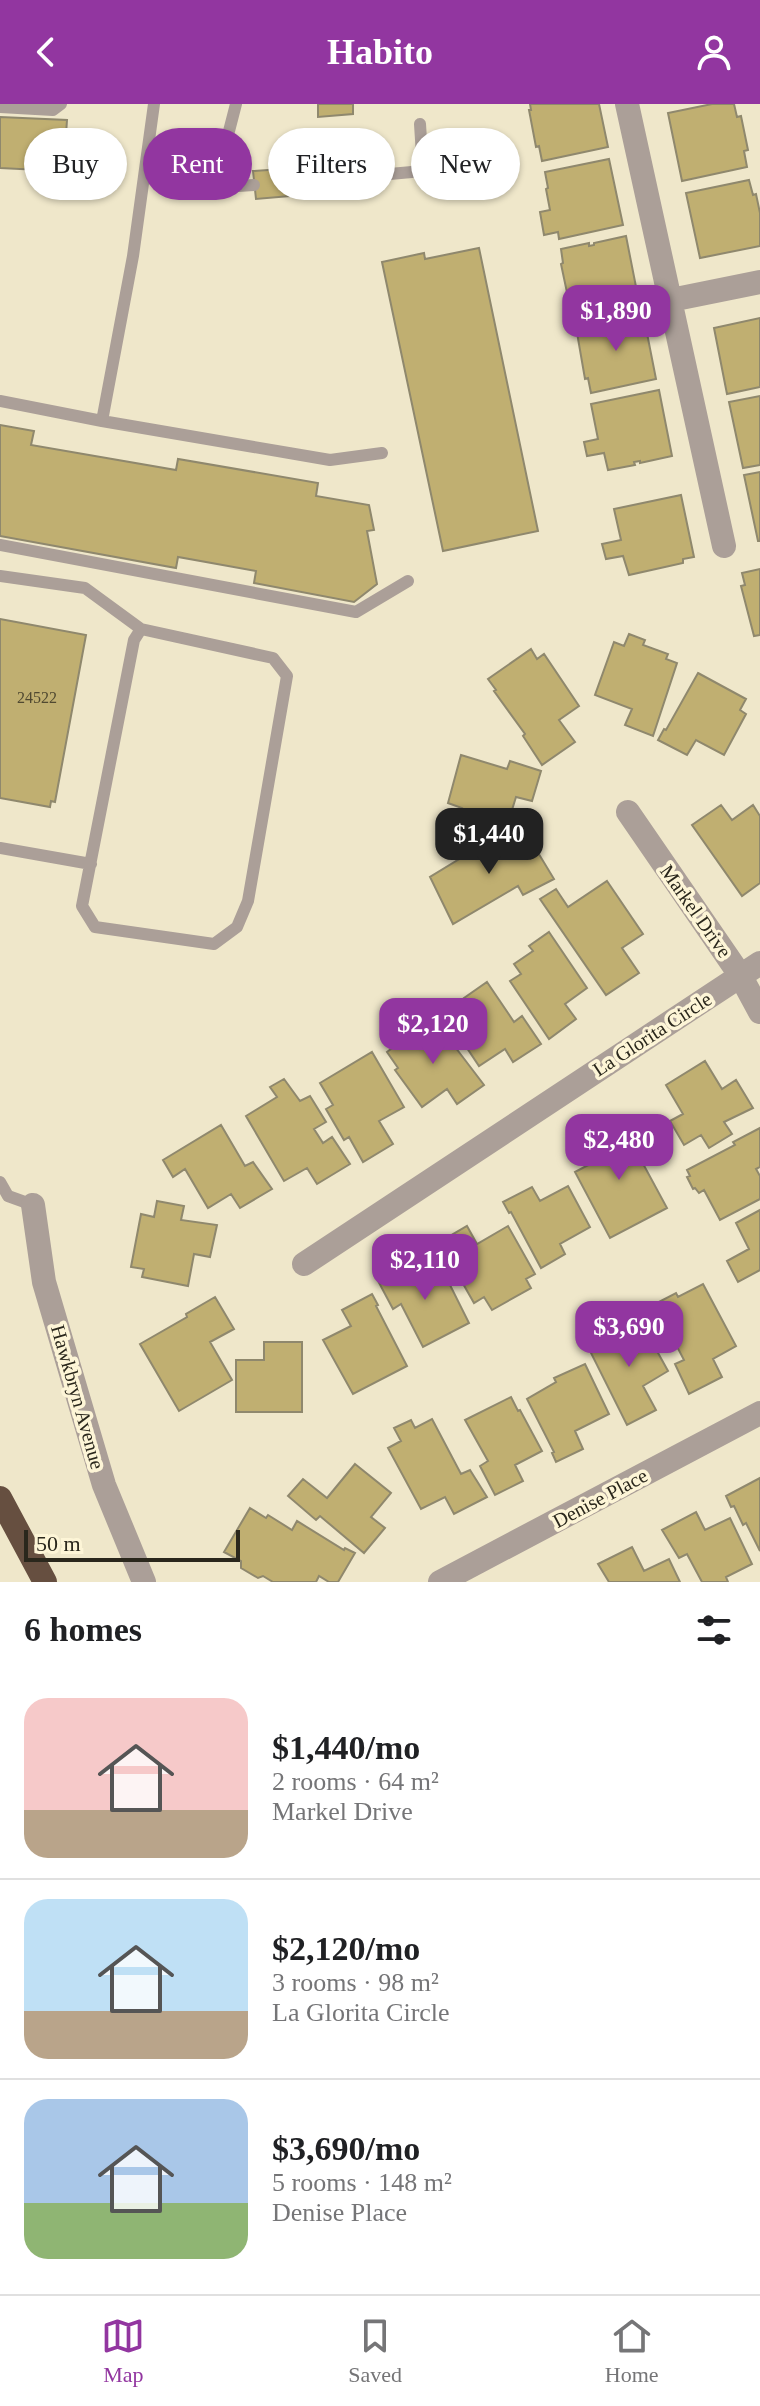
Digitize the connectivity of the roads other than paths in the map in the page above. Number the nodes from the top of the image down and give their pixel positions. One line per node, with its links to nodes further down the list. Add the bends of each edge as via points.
1 (61, 104): 5 (lane, via 53,110)
2 (154, 104): 12 (lane)
3 (236, 104): 8 (lane, via 220,166 238,186)
4 (627, 104): 10 (street)
5 (0, 107)
6 (420, 124): 7 (lane, via 423,171)
7 (395, 174)
8 (254, 185)
9 (760, 282): 10 (street)
10 (671, 300): 15 (street)
11 (0, 401): 12 (lane)
12 (102, 421): 13 (lane, via 330,460)
13 (382, 453)
14 (0, 545): 17 (lane, via 356,612)
15 (724, 546)
16 (0, 576): 18 (lane, via 85,588)
17 (408, 581)
18 (141, 629): 21 (lane, via 134,640); 21 (lane, via 273,658 287,676 248,901 237,927 214,944 95,927 82,906)
19 (628, 812): 22 (street, Markel Drive)
20 (0, 848): 21 (lane)
21 (91, 864)
22 (750, 969): 23 (street, Markel Drive); 26 (street, La Glorita Circle)
23 (760, 1012)
24 (0, 1182): 25 (lane, via 8,1196)
25 (33, 1205): 30 (street, Hawkbryn Avenue, via 44,1282 95,1456)
26 (304, 1264)
27 (760, 1413): 31 (street, Denise Place)
28 (0, 1498): 29 (highway)
29 (45, 1582)
30 (144, 1582)
31 (440, 1582)

